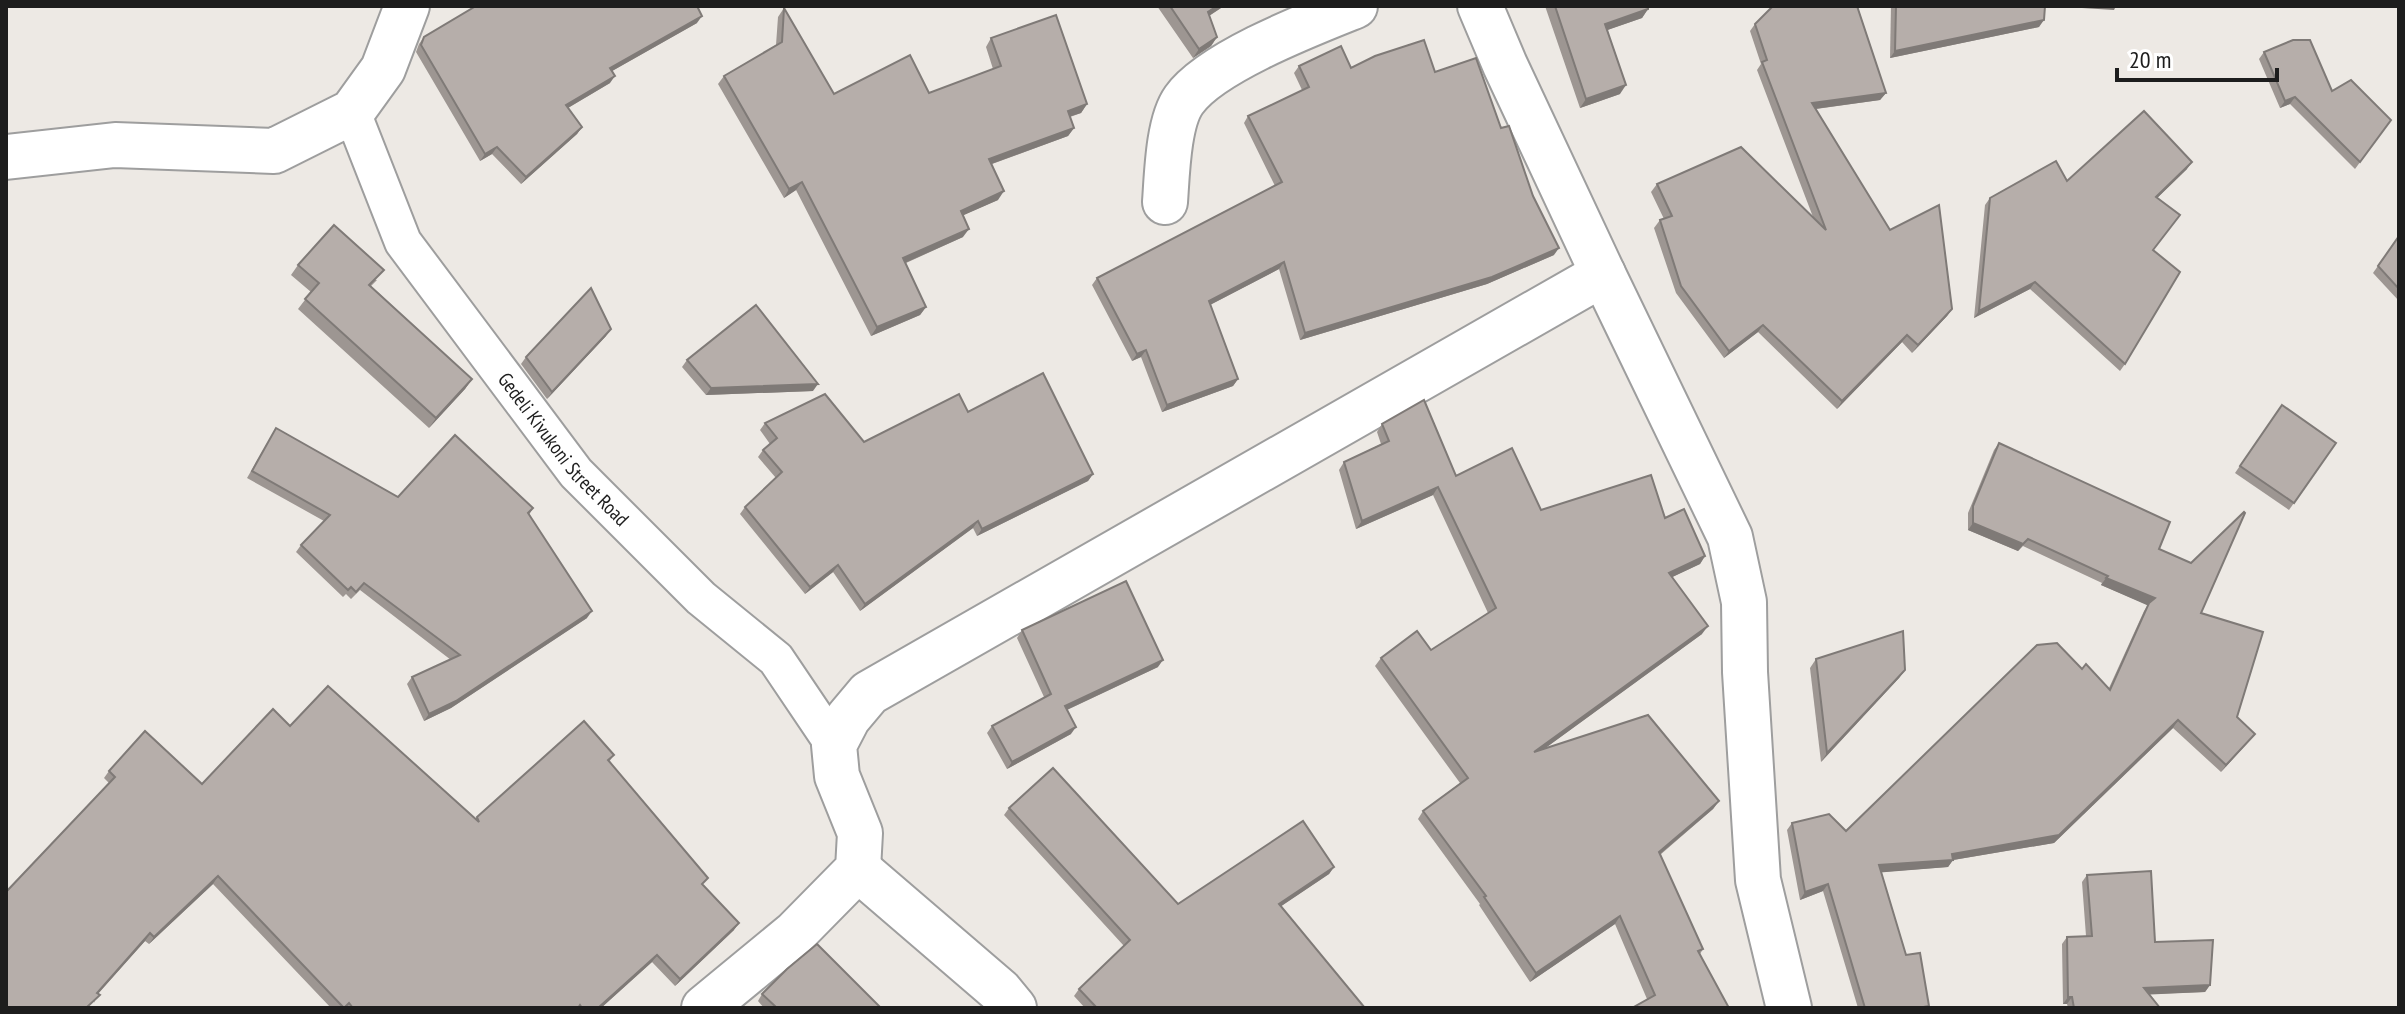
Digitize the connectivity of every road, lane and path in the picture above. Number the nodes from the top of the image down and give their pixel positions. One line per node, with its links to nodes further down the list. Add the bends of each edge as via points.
1 (407, 6): 4 (street, via 383,69)
2 (1355, 6): 6 (street, via 1216,70 1182,101 1171,135)
3 (1480, 6): 7 (street)
4 (352, 112): 5 (street, via 274,151 115,145); 8 (street, Gedeli Kivukoni Street Road, via 403,242 576,473 701,598 776,659)
5 (6, 157)
6 (1165, 202)
7 (1603, 274): 8 (street, via 869,693); 12 (street, via 1730,537 1744,602 1758,880)
8 (834, 745): 9 (street, via 837,776 860,833)
9 (858, 869): 10 (street, via 795,933); 11 (street)
10 (704, 1008)
11 (1014, 1008)
12 (1789, 1008)

